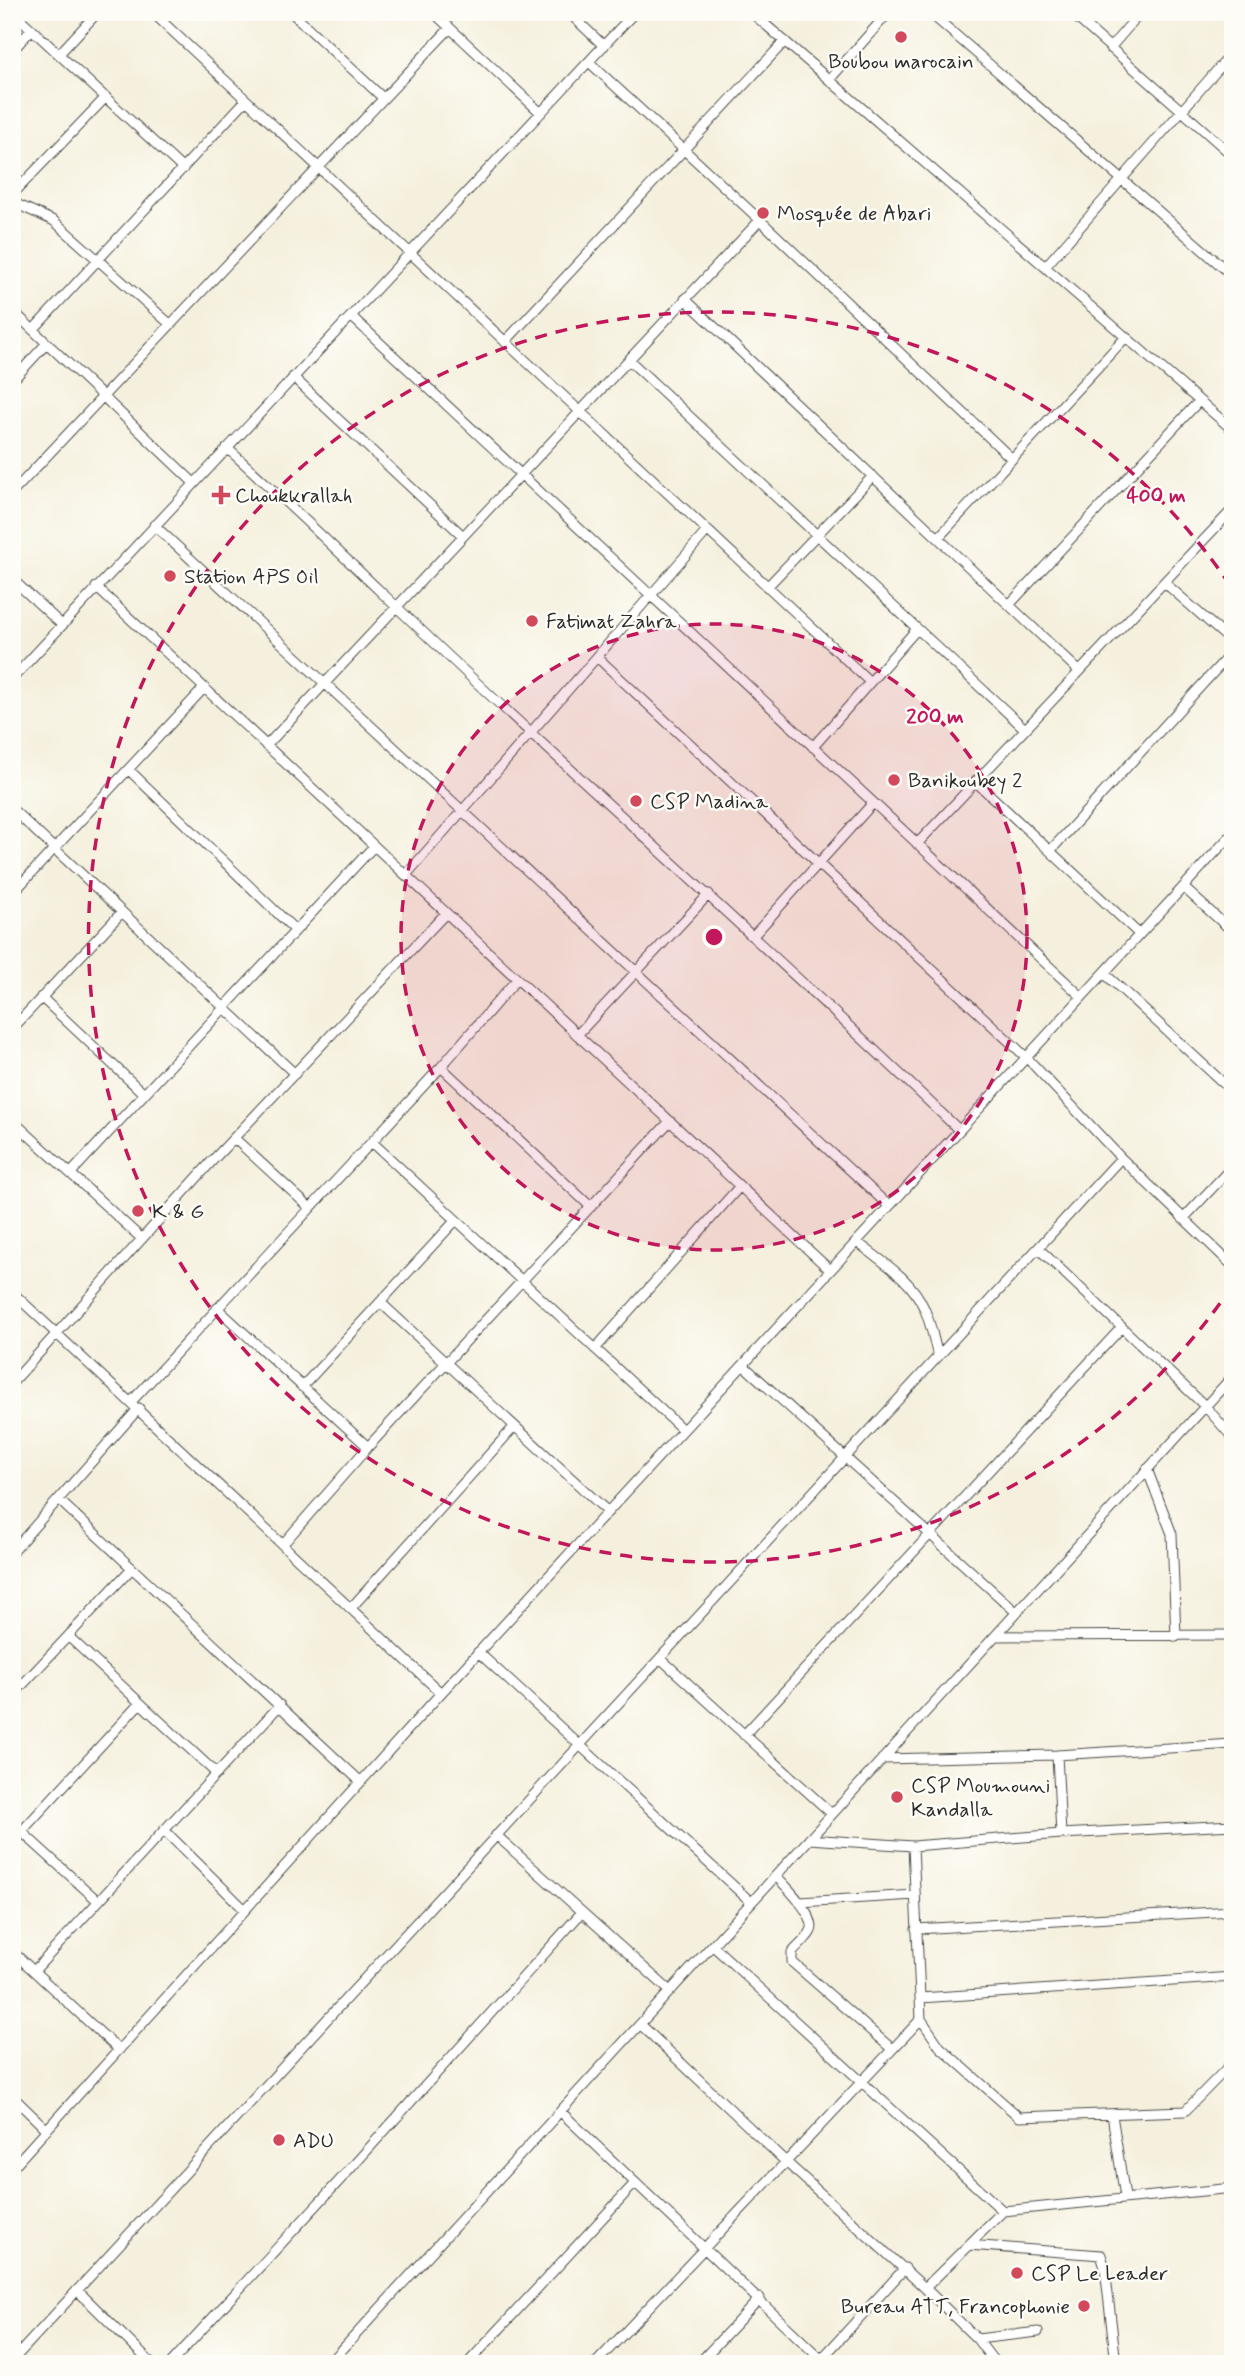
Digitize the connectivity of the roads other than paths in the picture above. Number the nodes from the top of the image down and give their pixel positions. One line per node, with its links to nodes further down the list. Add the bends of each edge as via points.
1 (13, 12): 14 (street)
2 (98, 12): 20 (street)
3 (290, 12): 24 (street)
4 (433, 12): 13 (street)
5 (568, 12): 16 (street)
6 (635, 12): 16 (street)
7 (751, 12): 15 (street)
8 (889, 12): 22 (street)
9 (929, 12): 32 (street)
10 (1070, 12): 17 (street)
11 (1141, 12): 17 (street)
12 (157, 14): 25 (street)
13 (450, 28): 24 (street); 27 (street)
14 (32, 29): 18 (street); 20 (street)
15 (785, 41): 22 (street); 28 (street)
16 (604, 46): 21 (street)
17 (1110, 48): 26 (street)
18 (12, 51)
19 (1233, 52): 26 (street)
20 (59, 54): 23 (street)
21 (589, 62): 27 (street); 28 (street)
22 (829, 80): 38 (street)
23 (106, 97): 31 (street); 33 (street)
24 (383, 98): 30 (street)
25 (246, 100): 30 (street); 31 (street)
26 (1182, 111): 29 (street); 32 (street)
27 (541, 113): 36 (street)
28 (684, 150): 35 (street); 46 (street)
29 (1233, 156)
30 (318, 168): 36 (street); 43 (street)
31 (183, 169): 37 (street)
32 (1122, 180): 38 (street); 39 (street)
33 (12, 195)
34 (12, 202): 37 (street, via 54,220)
35 (760, 220): 40 (street); 56 (street)
36 (410, 253): 42 (street); 46 (street)
37 (99, 260): 43 (street); 44 (street)
38 (1045, 267): 45 (street)
39 (1233, 276)
40 (685, 299): 48 (street); 58 (street)
41 (12, 310): 44 (street)
42 (351, 316): 49 (street); 57 (street)
43 (170, 324): 51 (street)
44 (33, 330): 47 (street)
45 (1125, 337): 52 (street); 56 (street)
46 (505, 342): 53 (street)
47 (47, 343): 50 (street); 51 (street)
48 (629, 360): 53 (street); 64 (street)
49 (293, 377): 55 (street); 65 (street)
50 (12, 382)
51 (103, 397): 59 (street); 60 (street)
52 (1199, 401): 54 (street); 72 (street)
53 (580, 412): 57 (street); 63 (street)
54 (1233, 430)
55 (227, 448): 59 (street); 73 (street)
56 (1012, 459): 66 (street)
57 (521, 474): 65 (street); 71 (street)
58 (873, 476): 64 (street); 66 (street)
59 (194, 483): 62 (street)
60 (12, 493)
61 (1233, 509): 68 (street)
62 (154, 525): 69 (street); 82 (street)
63 (707, 531): 70 (street); 71 (street)
64 (817, 535): 70 (street); 75 (street)
65 (463, 536): 73 (street)
66 (939, 538): 72 (street)
67 (12, 579): 74 (street)
68 (1165, 583): 76 (street); 79 (street)
69 (96, 587): 74 (street); 83 (street)
70 (767, 587): 81 (street)
71 (650, 595): 78 (street); 87 (street)
72 (1009, 605): 79 (street)
73 (396, 607): 82 (street); 85 (street)
74 (62, 625): 80 (street)
75 (917, 629): 81 (street); 84 (street)
76 (1233, 643)
77 (1233, 651): 97 (street)
78 (597, 657): 85 (street); 98 (street)
79 (1079, 671): 84 (street)
80 (12, 679)
81 (870, 682): 87 (street)
82 (325, 683): 86 (street); 92 (street)
83 (204, 688): 86 (street); 88 (street)
84 (1025, 729): 89 (street)
85 (530, 733): 92 (street); 102 (street)
86 (266, 746): 95 (street)
87 (813, 747): 90 (street)
88 (129, 770): 96 (street); 105 (street)
89 (976, 782): 94 (street); 97 (street)
90 (873, 803): 94 (street); 98 (street)
91 (12, 809): 96 (street)
92 (462, 811): 99 (street); 109 (street)
93 (1233, 833): 100 (street)
94 (917, 844): 113 (street)
95 (374, 846): 99 (street); 105 (street)
96 (54, 848): 101 (street); 103 (street)
97 (1050, 851): 107 (street)
98 (819, 863): 108 (street); 117 (street)
99 (406, 875): 104 (street)
100 (1184, 887): 106 (street); 107 (street)
101 (12, 894)
102 (709, 894): 108 (street); 109 (street)
103 (122, 912): 112 (street); 114 (street)
104 (446, 913): 111 (street); 119 (street)
105 (295, 930): 114 (street)
106 (1233, 932)
107 (1139, 934): 110 (street)
108 (753, 936): 124 (street)
109 (637, 973): 116 (street); 131 (street)
110 (1104, 973): 113 (street); 120 (street)
111 (517, 979): 116 (street); 118 (street)
112 (41, 997): 115 (street); 121 (street)
113 (1082, 997): 117 (street)
114 (222, 1008): 119 (street); 121 (street)
115 (12, 1029)
116 (578, 1035): 123 (street)
117 (1026, 1057): 124 (street); 127 (street)
118 (441, 1067): 126 (street); 133 (street)
119 (295, 1074): 125 (street)
120 (1233, 1092)
121 (143, 1093): 129 (street)
122 (12, 1120): 129 (street)
123 (670, 1121): 130 (street); 133 (street)
124 (959, 1130): 131 (street)
125 (234, 1138): 132 (street); 136 (street)
126 (372, 1142): 132 (street); 135 (street)
127 (1121, 1157): 134 (street); 138 (street)
128 (1233, 1166): 134 (street)
129 (71, 1173): 136 (street)
130 (740, 1186): 140 (street); 147 (street)
131 (889, 1206): 137 (street)
132 (309, 1207): 144 (street)
133 (591, 1207): 141 (street)
134 (1183, 1219): 139 (street)
135 (456, 1220): 141 (street); 143 (street)
136 (142, 1240): 146 (street)
137 (857, 1242): 140 (street); 148 (street, via 916,1293)
138 (1039, 1249): 145 (street); 148 (street)
139 (1233, 1266)
140 (830, 1270): 150 (street)
141 (524, 1282): 147 (street); 149 (street)
142 (12, 1292): 146 (street)
143 (380, 1302): 149 (street); 153 (street)
144 (217, 1308): 153 (street); 154 (street)
145 (1122, 1326): 155 (street); 164 (street)
146 (56, 1333): 152 (street); 154 (street)
147 (595, 1349): 157 (street)
148 (938, 1357): 160 (street)
149 (447, 1364): 156 (street); 159 (street)
150 (743, 1365): 157 (street); 160 (street)
151 (1233, 1376): 155 (street)
152 (12, 1383)
153 (302, 1387): 159 (street)
154 (135, 1405): 162 (street); 165 (street)
155 (1205, 1406): 158 (street); 161 (street)
156 (514, 1427): 163 (street); 168 (street)
157 (683, 1430): 163 (street)
158 (1233, 1438)
159 (368, 1447): 165 (street)
160 (845, 1457): 164 (street); 175 (street)
161 (1147, 1469): 169 (street); 173 (street, via 1172,1534)
162 (59, 1500): 166 (street); 167 (street)
163 (608, 1512): 174 (street)
164 (930, 1534): 169 (street); 180 (street)
165 (283, 1544): 168 (street)
166 (12, 1552)
167 (132, 1568): 172 (street); 179 (street)
168 (352, 1608): 176 (street)
169 (1016, 1612): 171 (street)
170 (1233, 1635): 173 (street)
171 (995, 1636): 173 (street); 184 (street)
172 (69, 1637): 177 (street); 178 (street)
173 (1176, 1637)
174 (478, 1652): 176 (street); 182 (street)
175 (660, 1658): 180 (street); 182 (street)
176 (441, 1693): 186 (street)
177 (12, 1696)
178 (140, 1703): 185 (street); 191 (street)
179 (280, 1705): 185 (street); 186 (street)
180 (744, 1735): 187 (street)
181 (1233, 1744): 183 (street)
182 (579, 1746): 193 (street); 199 (street)
183 (1057, 1755): 184 (street); 192 (street)
184 (882, 1759): 187 (street)
185 (217, 1774): 190 (street)
186 (360, 1782): 201 (street)
187 (832, 1814): 194 (street)
188 (12, 1823): 191 (street)
189 (1233, 1825): 192 (street)
190 (164, 1830): 198 (street); 201 (street)
191 (21, 1832): 198 (street)
192 (1061, 1834): 195 (street)
193 (496, 1835): 203 (street); 231 (street)
194 (809, 1839): 195 (street); 196 (street)
195 (913, 1846): 197 (street)
196 (776, 1875): 199 (street); 200 (street)
197 (915, 1895): 200 (street); 204 (street)
198 (98, 1901): 207 (street)
199 (751, 1902): 205 (street)
200 (800, 1902): 213 (street, via 812,1927 792,1953 792,1962)
201 (245, 1910): 214 (street)
202 (1233, 1911): 204 (street)
203 (582, 1912): 209 (street); 238 (street)
204 (916, 1929): 210 (street)
205 (712, 1945): 209 (street); 216 (street)
206 (12, 1951): 207 (street)
207 (34, 1971): 214 (street)
208 (1233, 1977): 210 (street)
209 (670, 1991): 212 (street)
210 (920, 1998): 211 (street)
211 (921, 2019): 213 (street); 219 (street, via 940,2047 1019,2117)
212 (640, 2025): 218 (street); 221 (street)
213 (892, 2049): 216 (street)
214 (119, 2050): 220 (street)
215 (1233, 2062): 219 (street, via 1185,2112)
216 (860, 2083): 221 (street); 226 (street)
217 (12, 2096): 220 (street)
218 (560, 2111): 223 (street); 239 (street)
219 (1112, 2115): 225 (street)
220 (47, 2130): 222 (street)
221 (786, 2162): 228 (street); 229 (street)
222 (12, 2168)
223 (635, 2183): 228 (street); 240 (street)
224 (1233, 2188): 225 (street)
225 (1125, 2197): 226 (street)
226 (1003, 2211): 227 (street)
227 (968, 2245): 230 (street); 244 (street, via 1101,2255)
228 (704, 2248): 232 (street); 241 (street)
229 (905, 2268): 230 (street); 236 (street)
230 (925, 2288): 234 (street)
231 (77, 2290): 235 (street); 237 (street)
232 (760, 2298): 236 (street); 242 (street)
233 (1038, 2332): 234 (street)
234 (977, 2339): 243 (street)
235 (12, 2361)
236 (822, 2362)
237 (152, 2364)
238 (170, 2364)
239 (329, 2364)
240 (467, 2364)
241 (595, 2364)
242 (698, 2364)
243 (996, 2364)
244 (1116, 2364)

